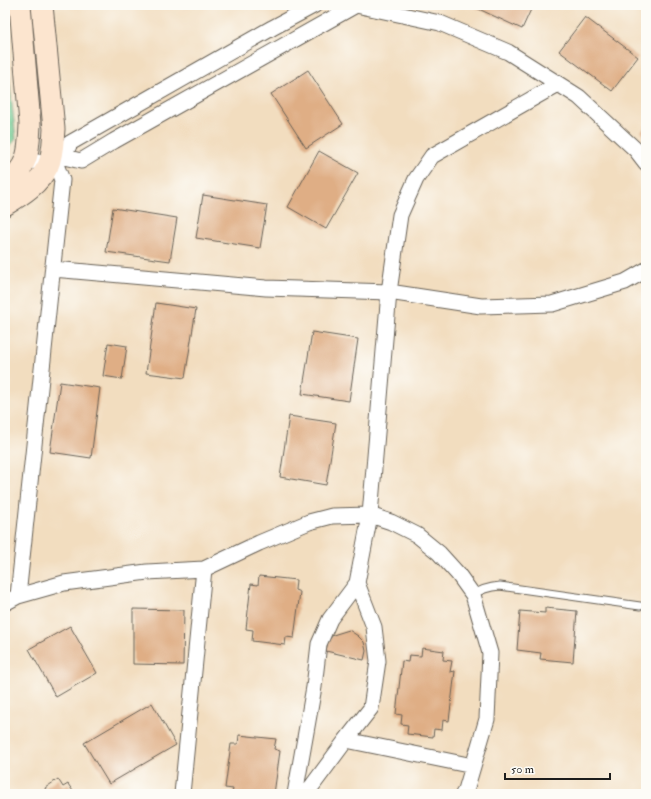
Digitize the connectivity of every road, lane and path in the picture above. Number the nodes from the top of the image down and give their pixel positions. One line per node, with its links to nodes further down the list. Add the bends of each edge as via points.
1 (20, 5): 6 (street, via 30,124 30,142)
2 (42, 5): 7 (street)
3 (315, 5): 7 (street, via 70,143)
4 (356, 5): 5 (street, via 440,23 508,52); 7 (street, via 81,161)
5 (558, 84): 8 (street, via 579,97 636,150); 13 (street, via 432,156 416,179 400,215)
6 (26, 159): 7 (street); 9 (street, via 20,171)
7 (56, 161): 10 (street, via 32,187); 11 (street, via 62,180)
8 (646, 163)
9 (5, 184)
10 (5, 205)
11 (53, 269): 13 (street, via 266,288); 18 (street)
12 (646, 270): 13 (street, via 625,282 552,304 480,306)
13 (389, 292): 14 (street)
14 (370, 514): 15 (street, via 332,516 309,522); 16 (street); 17 (street, via 417,535 439,553 458,574)
15 (204, 569): 18 (street, via 147,572 64,583); 22 (street)
16 (357, 583): 20 (street, via 374,627 378,661 371,708); 23 (street, via 330,619 319,644)
17 (472, 596): 19 (lane, via 483,589 500,586); 21 (street, via 490,653 487,719)
18 (12, 600)
19 (640, 606)
20 (346, 740): 21 (street); 24 (street)
21 (473, 766): 25 (street)
22 (182, 794)
23 (295, 794)
24 (306, 794)
25 (463, 794)

